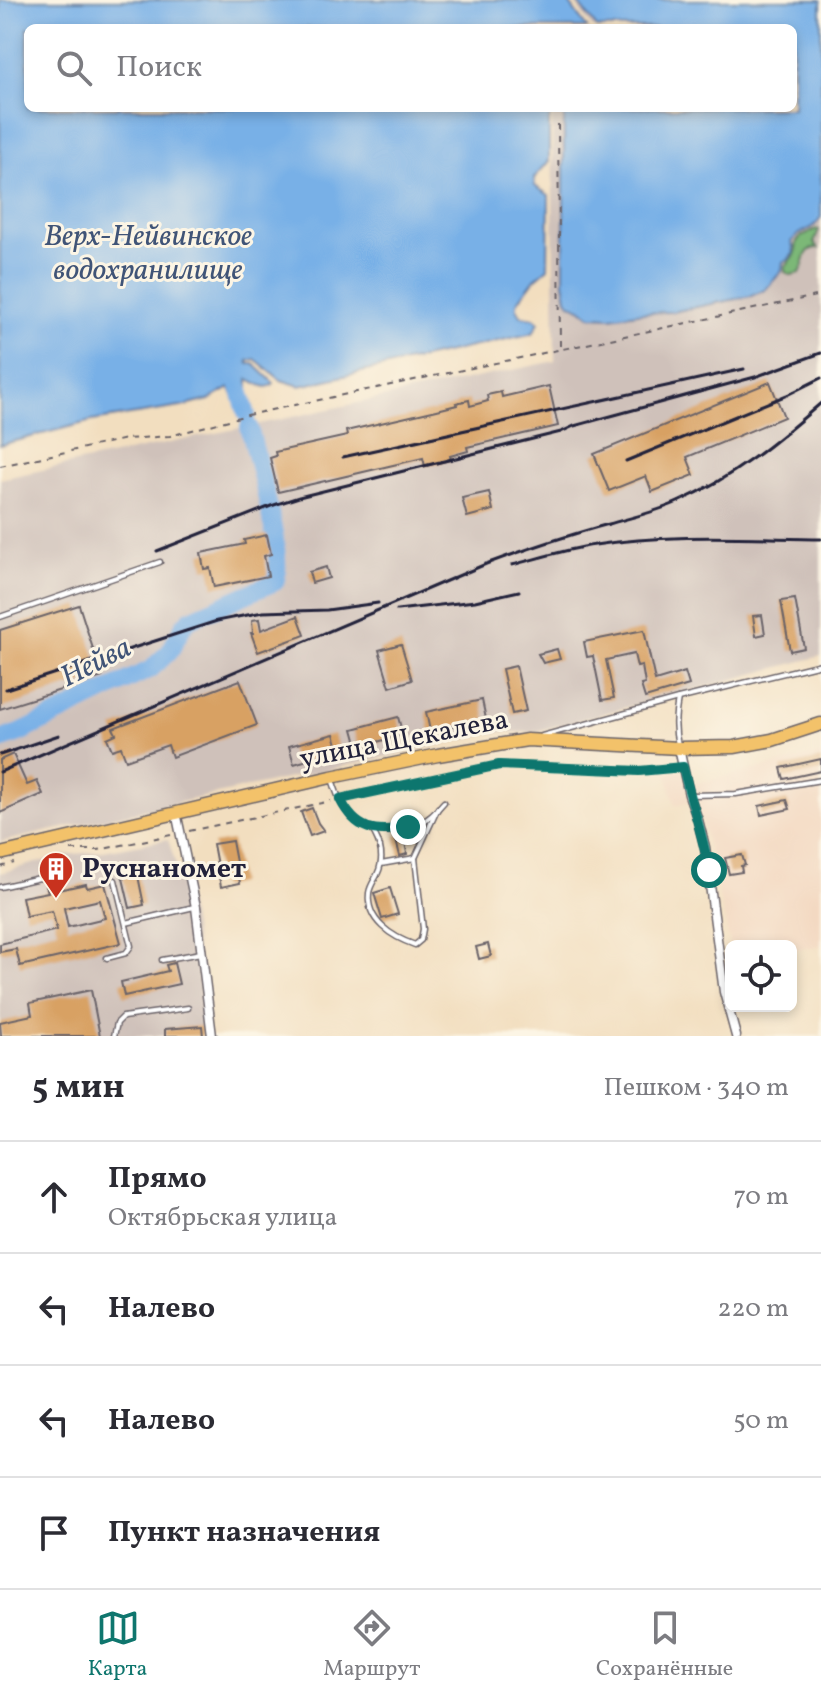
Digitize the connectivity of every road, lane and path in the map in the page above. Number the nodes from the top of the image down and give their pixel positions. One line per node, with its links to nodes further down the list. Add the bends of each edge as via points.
1 (558, 124): 3 (path)
2 (821, 295): 3 (path)
3 (560, 348): 4 (path, via 170,436 126,439)
4 (0, 466)
5 (160, 562): 6 (lane)
6 (0, 617)
7 (821, 664): 8 (lane)
8 (678, 699): 10 (lane); 11 (lane)
9 (821, 724): 11 (main road, улица Щекалева, via 734,747)
10 (527, 740): 11 (main road, улица Щекалева); 13 (main road, улица Щекалева)
11 (679, 748): 12 (street)
12 (683, 767): 15 (street); 16 (path, via 639,771 499,765)
13 (331, 777): 16 (lane); 19 (main road, улица Щекалева)
14 (821, 780): 15 (lane, via 736,794)
15 (689, 795): 39 (street, via 705,847 724,992)
16 (340, 799): 20 (lane, via 355,820); 21 (path)
17 (444, 802): 18 (lane)
18 (438, 808): 20 (lane, via 408,827 385,832); 24 (lane)
19 (176, 812): 21 (street); 23 (main road, улица Щекалева)
20 (371, 828): 26 (lane, via 380,844)
21 (180, 833): 22 (path, via 98,850); 31 (street)
22 (65, 851)
23 (0, 854)
24 (415, 858): 26 (lane); 26 (lane, via 423,936 415,945 374,918 369,892)
25 (14, 863): 27 (path)
26 (381, 864)
27 (0, 867)
28 (66, 872): 30 (lane)
29 (115, 880): 32 (lane)
30 (0, 887)
31 (196, 907): 32 (lane); 33 (street)
32 (126, 923): 34 (lane, via 131,949)
33 (203, 953): 35 (lane); 38 (street)
34 (107, 958)
35 (162, 960)
36 (188, 1008): 37 (lane, via 123,1017)
37 (114, 1036)
38 (212, 1036)
39 (736, 1036)

